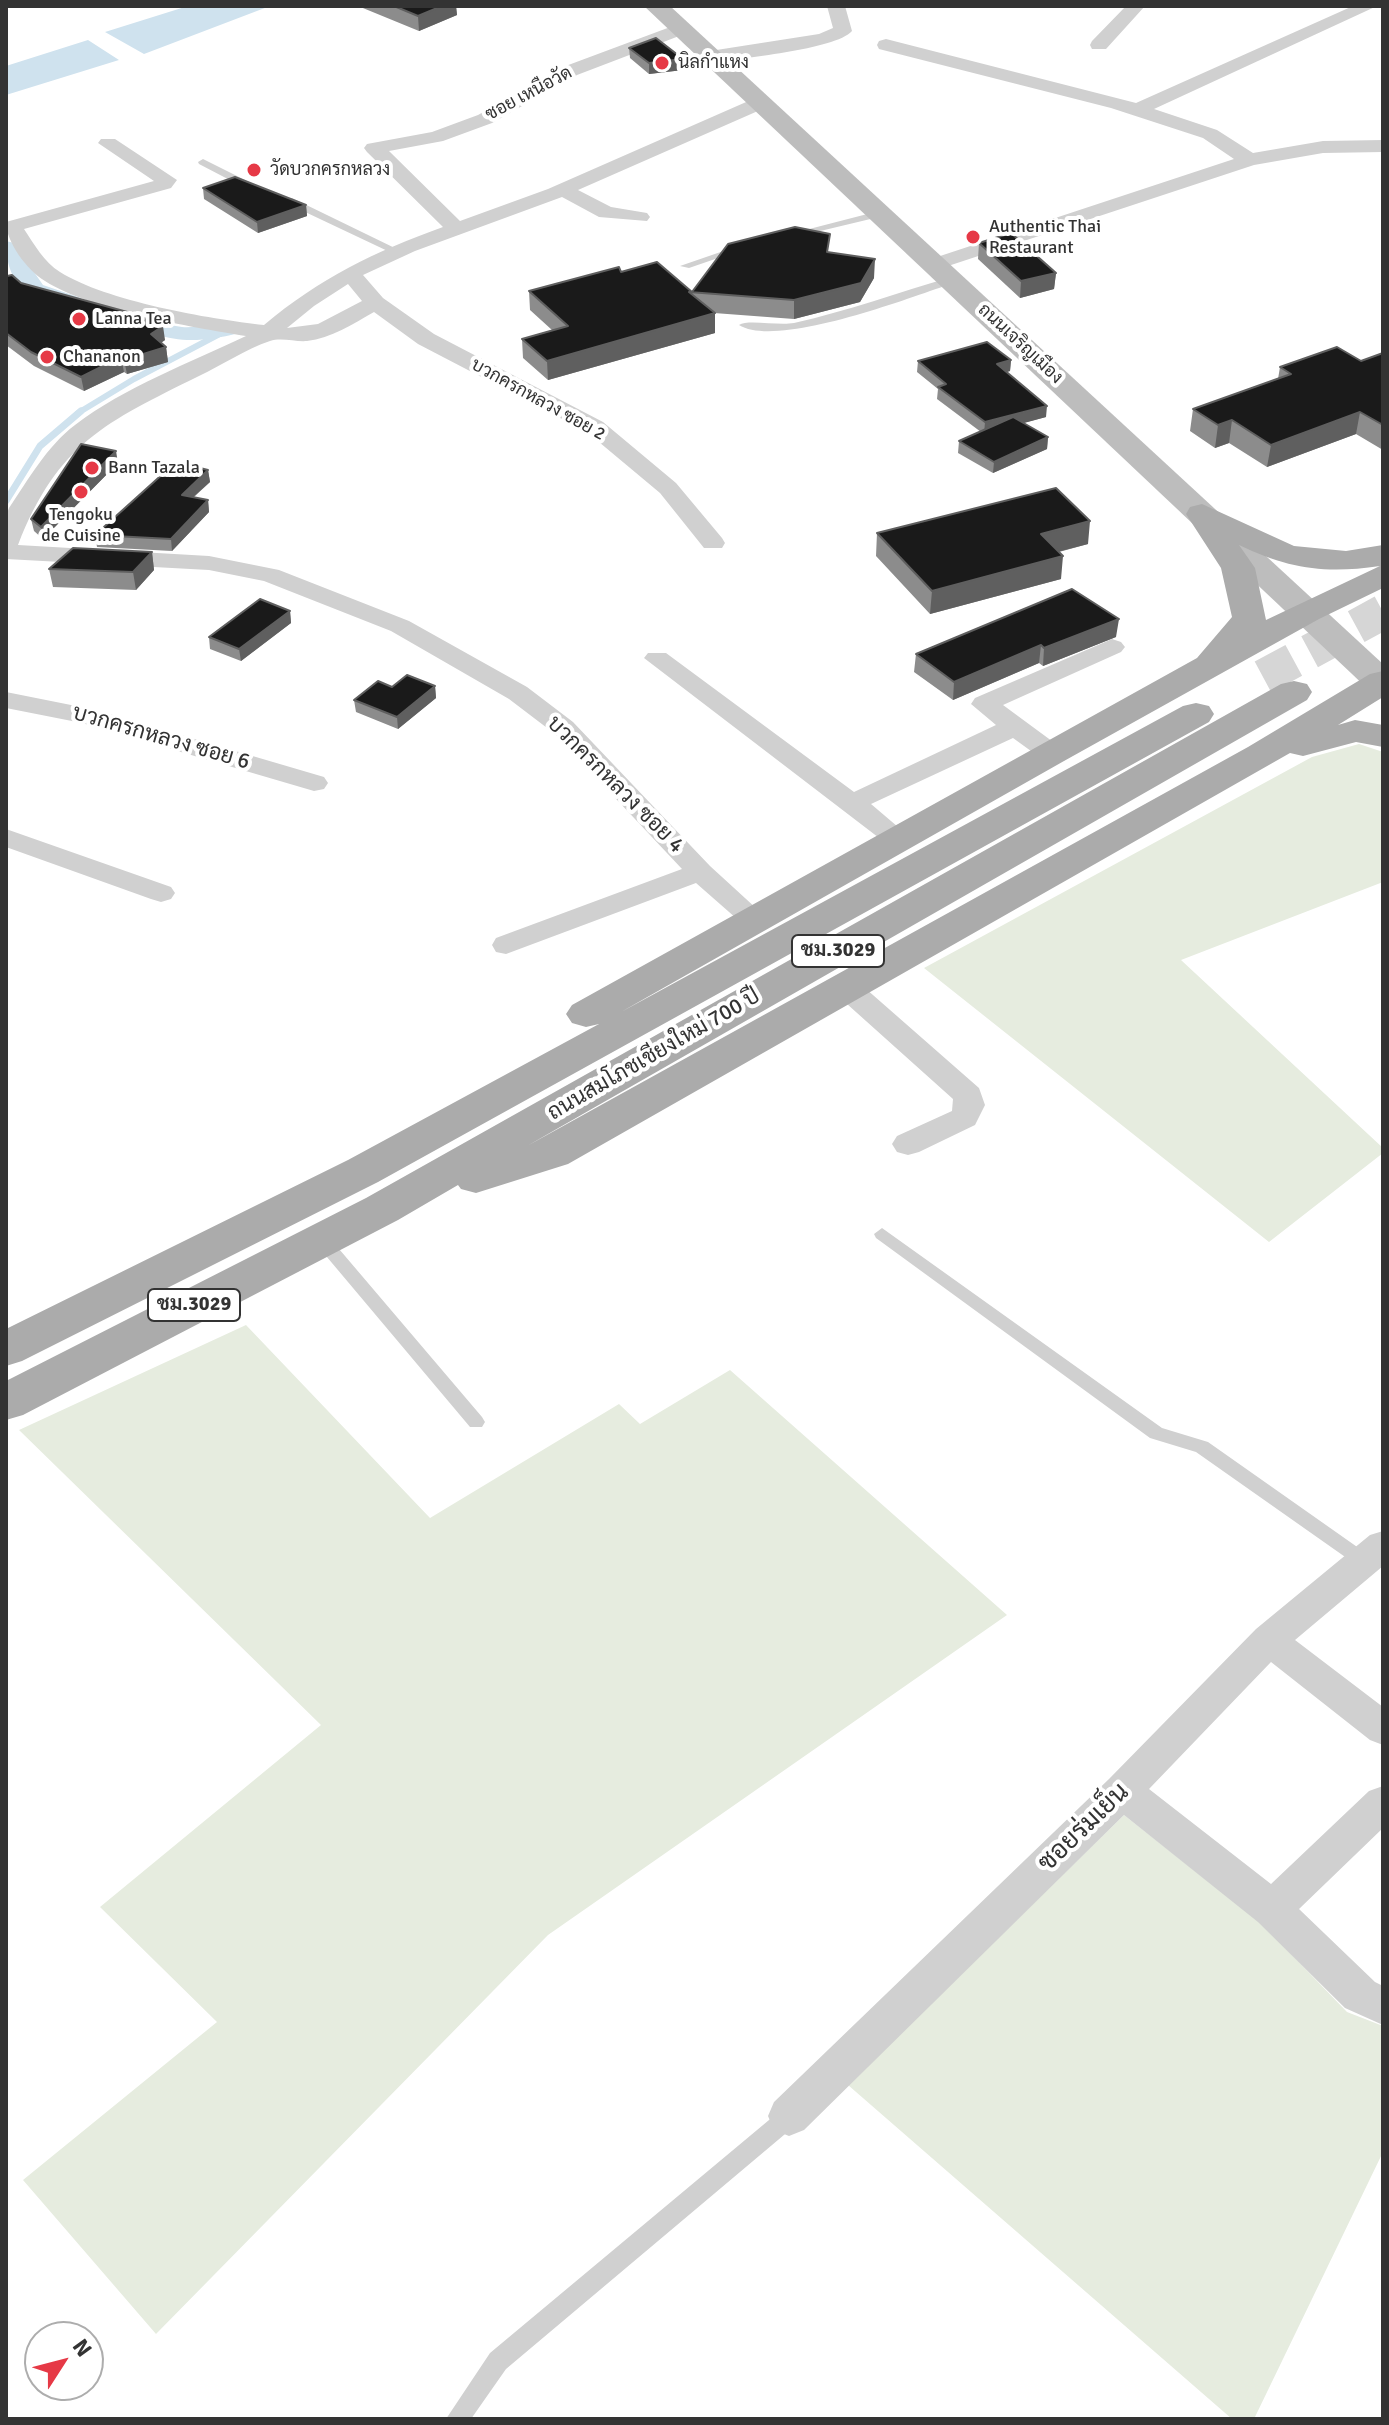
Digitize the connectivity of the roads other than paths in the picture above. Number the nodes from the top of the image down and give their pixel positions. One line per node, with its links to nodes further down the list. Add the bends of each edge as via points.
1 (656, 6): 5 (main road, ถนนเจริญเมือง)
2 (836, 6): 8 (street, via 843,31 823,39)
3 (1136, 6): 7 (street)
4 (1368, 6): 10 (street)
5 (681, 29): 8 (main road, ถนนเจริญเมือง); 23 (street, ซอย เหนือวัด, via 570,71 485,119 436,137 374,148)
6 (886, 45): 10 (street)
7 (1099, 45)
8 (710, 57): 9 (main road, ถนนเจริญเมือง)
9 (760, 103): 17 (street); 20 (main road, ถนนเจริญเมือง)
10 (1137, 110): 15 (street, via 1210,134)
11 (1383, 129): 14 (street, via 1329,138)
12 (108, 143): 22 (street, via 167,180)
13 (1383, 146): 14 (street)
14 (1323, 147): 15 (street)
15 (1250, 160): 28 (street)
16 (203, 162): 18 (lane)
17 (563, 190): 21 (street, via 606,213); 23 (street)
18 (262, 192)
19 (275, 196): 26 (lane)
20 (879, 214): 24 (lane); 28 (main road, ถนนเจริญเมือง)
21 (640, 217)
22 (9, 228): 32 (street, via 50,276 98,297)
23 (458, 231): 26 (street)
24 (773, 240)
25 (758, 244): 27 (lane)
26 (398, 252): 29 (street)
27 (685, 266)
28 (943, 272): 31 (lane, via 848,314 779,329); 33 (main road, ถนนเจริญเมือง)
29 (350, 273): 30 (street, บวกครกหลวง ซอย 2); 32 (street)
30 (375, 303): 32 (street, via 323,331); 34 (street, บวกครกหลวง ซอย 2, via 426,339 595,427 668,488)
31 (744, 325)
32 (267, 334): 35 (street, via 122,405 81,431 21,508)
33 (1202, 514): 37 (main road, via 1287,555 1346,561); 38 (main road, ถนนเจริญเมือง); 41 (main road, via 1238,568 1250,619)
34 (713, 543)
35 (6, 546)
36 (6, 552): 54 (street, บวกครกหลวง ซอย 4, via 224,566 270,575 400,626 518,693 564,728)
37 (1382, 580): 38 (main road)
38 (1307, 612): 42 (main road); 43 (main road, ถนนเจริญเมือง)
39 (1112, 647): 46 (street, via 984,704)
40 (657, 658): 51 (street)
41 (1198, 674): 42 (main road); 48 (main road)
42 (1265, 674): 45 (main road, via 1266,657 1303,672 1330,700); 60 (main road, ถนนสมโภชเชียงใหม่ 700 ปี / ชม.3029)
43 (1383, 683): 45 (main road)
44 (6, 700): 50 (street, บวกครกหลวง ซอย 6, via 102,720)
45 (1321, 721): 49 (main road)
46 (1014, 727): 48 (street); 51 (street)
47 (1383, 736): 49 (main road, via 1355,731)
48 (1051, 753): 53 (main road)
49 (1261, 755): 58 (main road)
50 (314, 783)
51 (852, 803): 53 (street)
52 (6, 837): 55 (street)
53 (897, 838): 56 (main road)
54 (700, 872): 56 (street, บวกครกหลวง ซอย 4); 57 (street)
55 (161, 893)
56 (755, 920): 60 (main road, via 463,1082)
57 (506, 945)
58 (847, 988): 59 (street, via 968,1095 964,1118); 60 (main road, via 553,1153)
59 (908, 1144)
60 (373, 1190): 62 (main road, ถนนสมโภชเชียงใหม่ 700 ปี / ชม.3029); 63 (main road, ถนนสมโภชเชียงใหม่ 700 ปี / ชม.3029)
61 (882, 1234): 66 (lane, via 1156,1433 1202,1447)
62 (322, 1240): 64 (main road, ถนนสมโภชเชียงใหม่ 700 ปี / ชม.3029); 65 (lane)
63 (6, 1349)
64 (6, 1402)
65 (476, 1422)
66 (1373, 1553): 67 (street, ซอยร่มเย็น)
67 (1269, 1640): 68 (street); 69 (street, ซอยร่มเย็น)
68 (1383, 1729)
69 (1123, 1791): 71 (street); 73 (street, ซอยร่มเย็น)
70 (1383, 1803): 71 (street)
71 (1272, 1909): 72 (street, via 1360,1995)
72 (1383, 2006)
73 (789, 2116): 74 (lane, via 498,2361)
74 (457, 2419)

